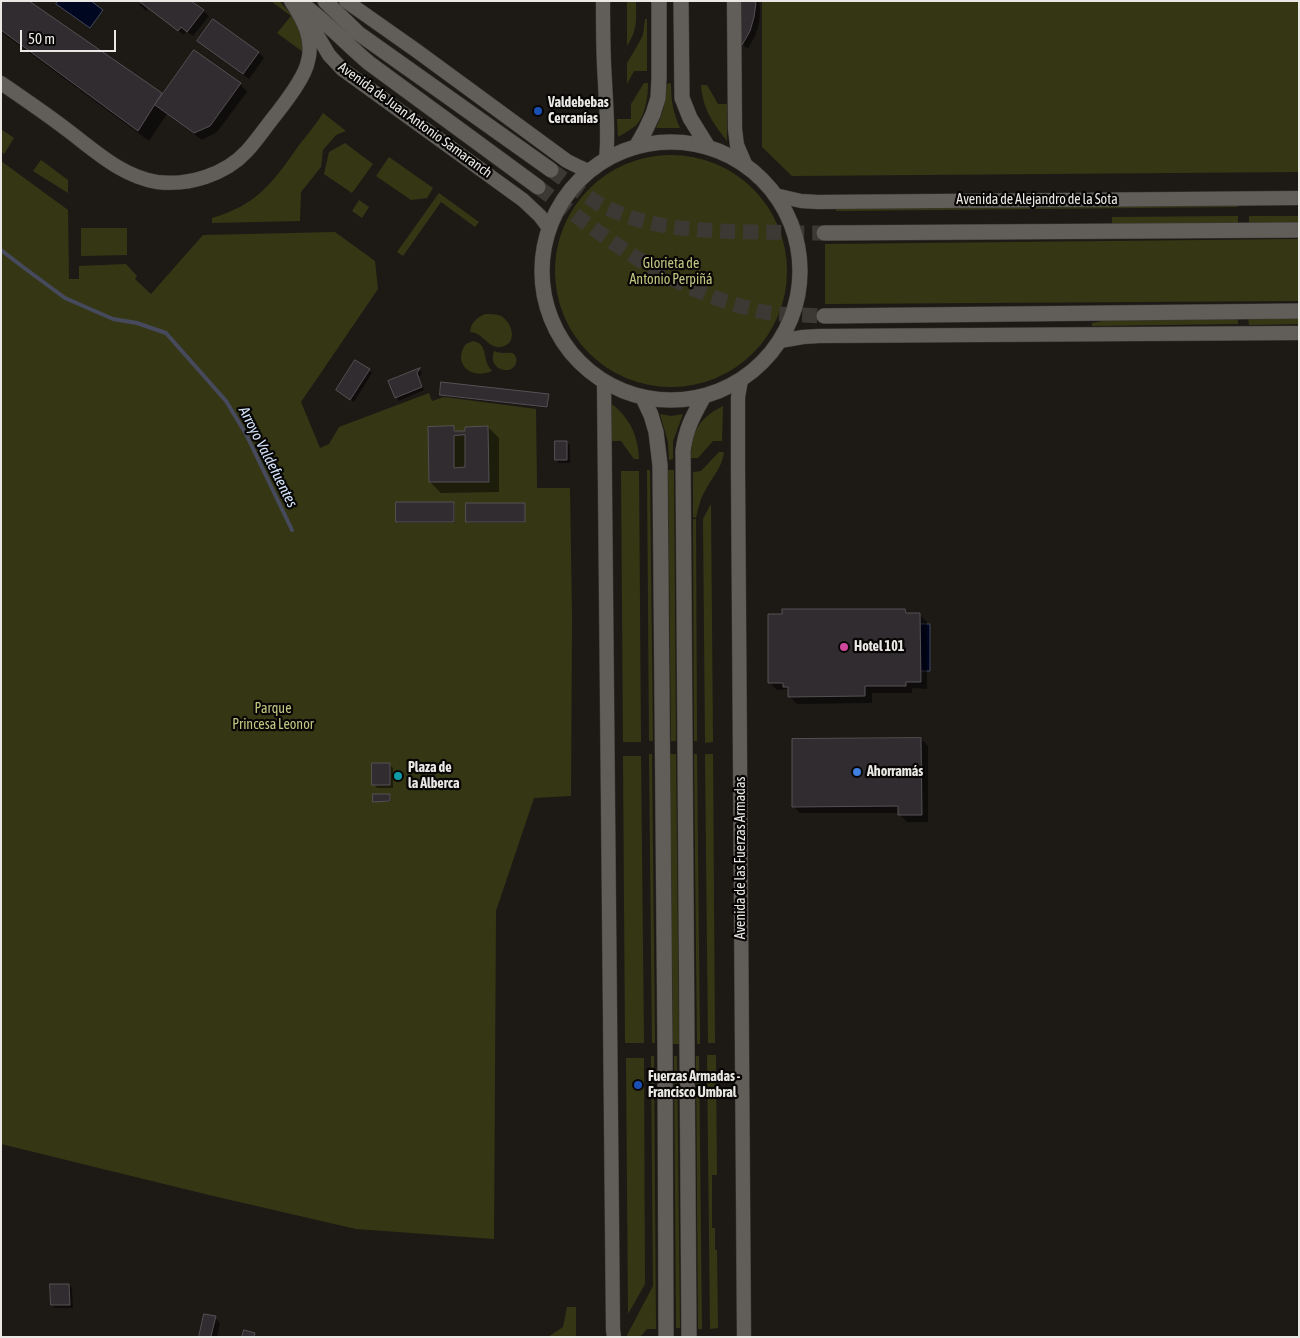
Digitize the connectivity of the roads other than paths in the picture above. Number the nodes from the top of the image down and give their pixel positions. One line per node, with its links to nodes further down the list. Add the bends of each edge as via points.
1 (292, 1): 9 (street, via 308,33 309,54 305,71 246,152 233,164 196,180 156,182 121,170); 19 (street, Avenida de Juan Antonio Samaranch, via 342,69 523,200)
2 (298, 1): 16 (street, Avenida de Juan Antonio Samaranch, via 356,52)
3 (325, 1): 14 (street, via 358,32)
4 (346, 1): 15 (street, via 567,161)
5 (603, 1): 12 (street, via 608,114)
6 (658, 1): 10 (street, via 658,98 654,114)
7 (681, 1): 11 (street, via 682,98)
8 (734, 1): 13 (street, via 735,128 737,145)
9 (1, 83)
10 (636, 146): 11 (street, via 665,142); 12 (street)
11 (708, 147): 13 (street)
12 (606, 159): 15 (street)
13 (746, 166): 17 (street)
14 (551, 170)
15 (589, 171): 19 (street, via 564,198)
16 (538, 187)
17 (775, 195): 18 (street, Avenida de Alejandro de la Sota, via 818,202); 25 (street, via 792,226 800,270 792,314)
18 (1299, 198)
19 (549, 228): 27 (street, via 542,264 543,293 548,311 574,357)
20 (1299, 230): 21 (street)
21 (824, 233)
22 (1299, 311): 23 (street)
23 (824, 316)
24 (1299, 334): 25 (street, via 819,336)
25 (780, 341): 26 (street, via 766,359)
26 (741, 380): 28 (street); 33 (street, Avenida de las Fuerzas Armadas, via 738,470)
27 (604, 382): 29 (street); 30 (street)
28 (704, 396): 29 (street, via 674,401); 32 (street, via 688,425 683,451)
29 (643, 398): 31 (street, via 656,432 660,465)
30 (614, 1337)
31 (666, 1337)
32 (689, 1337)
33 (744, 1337)

